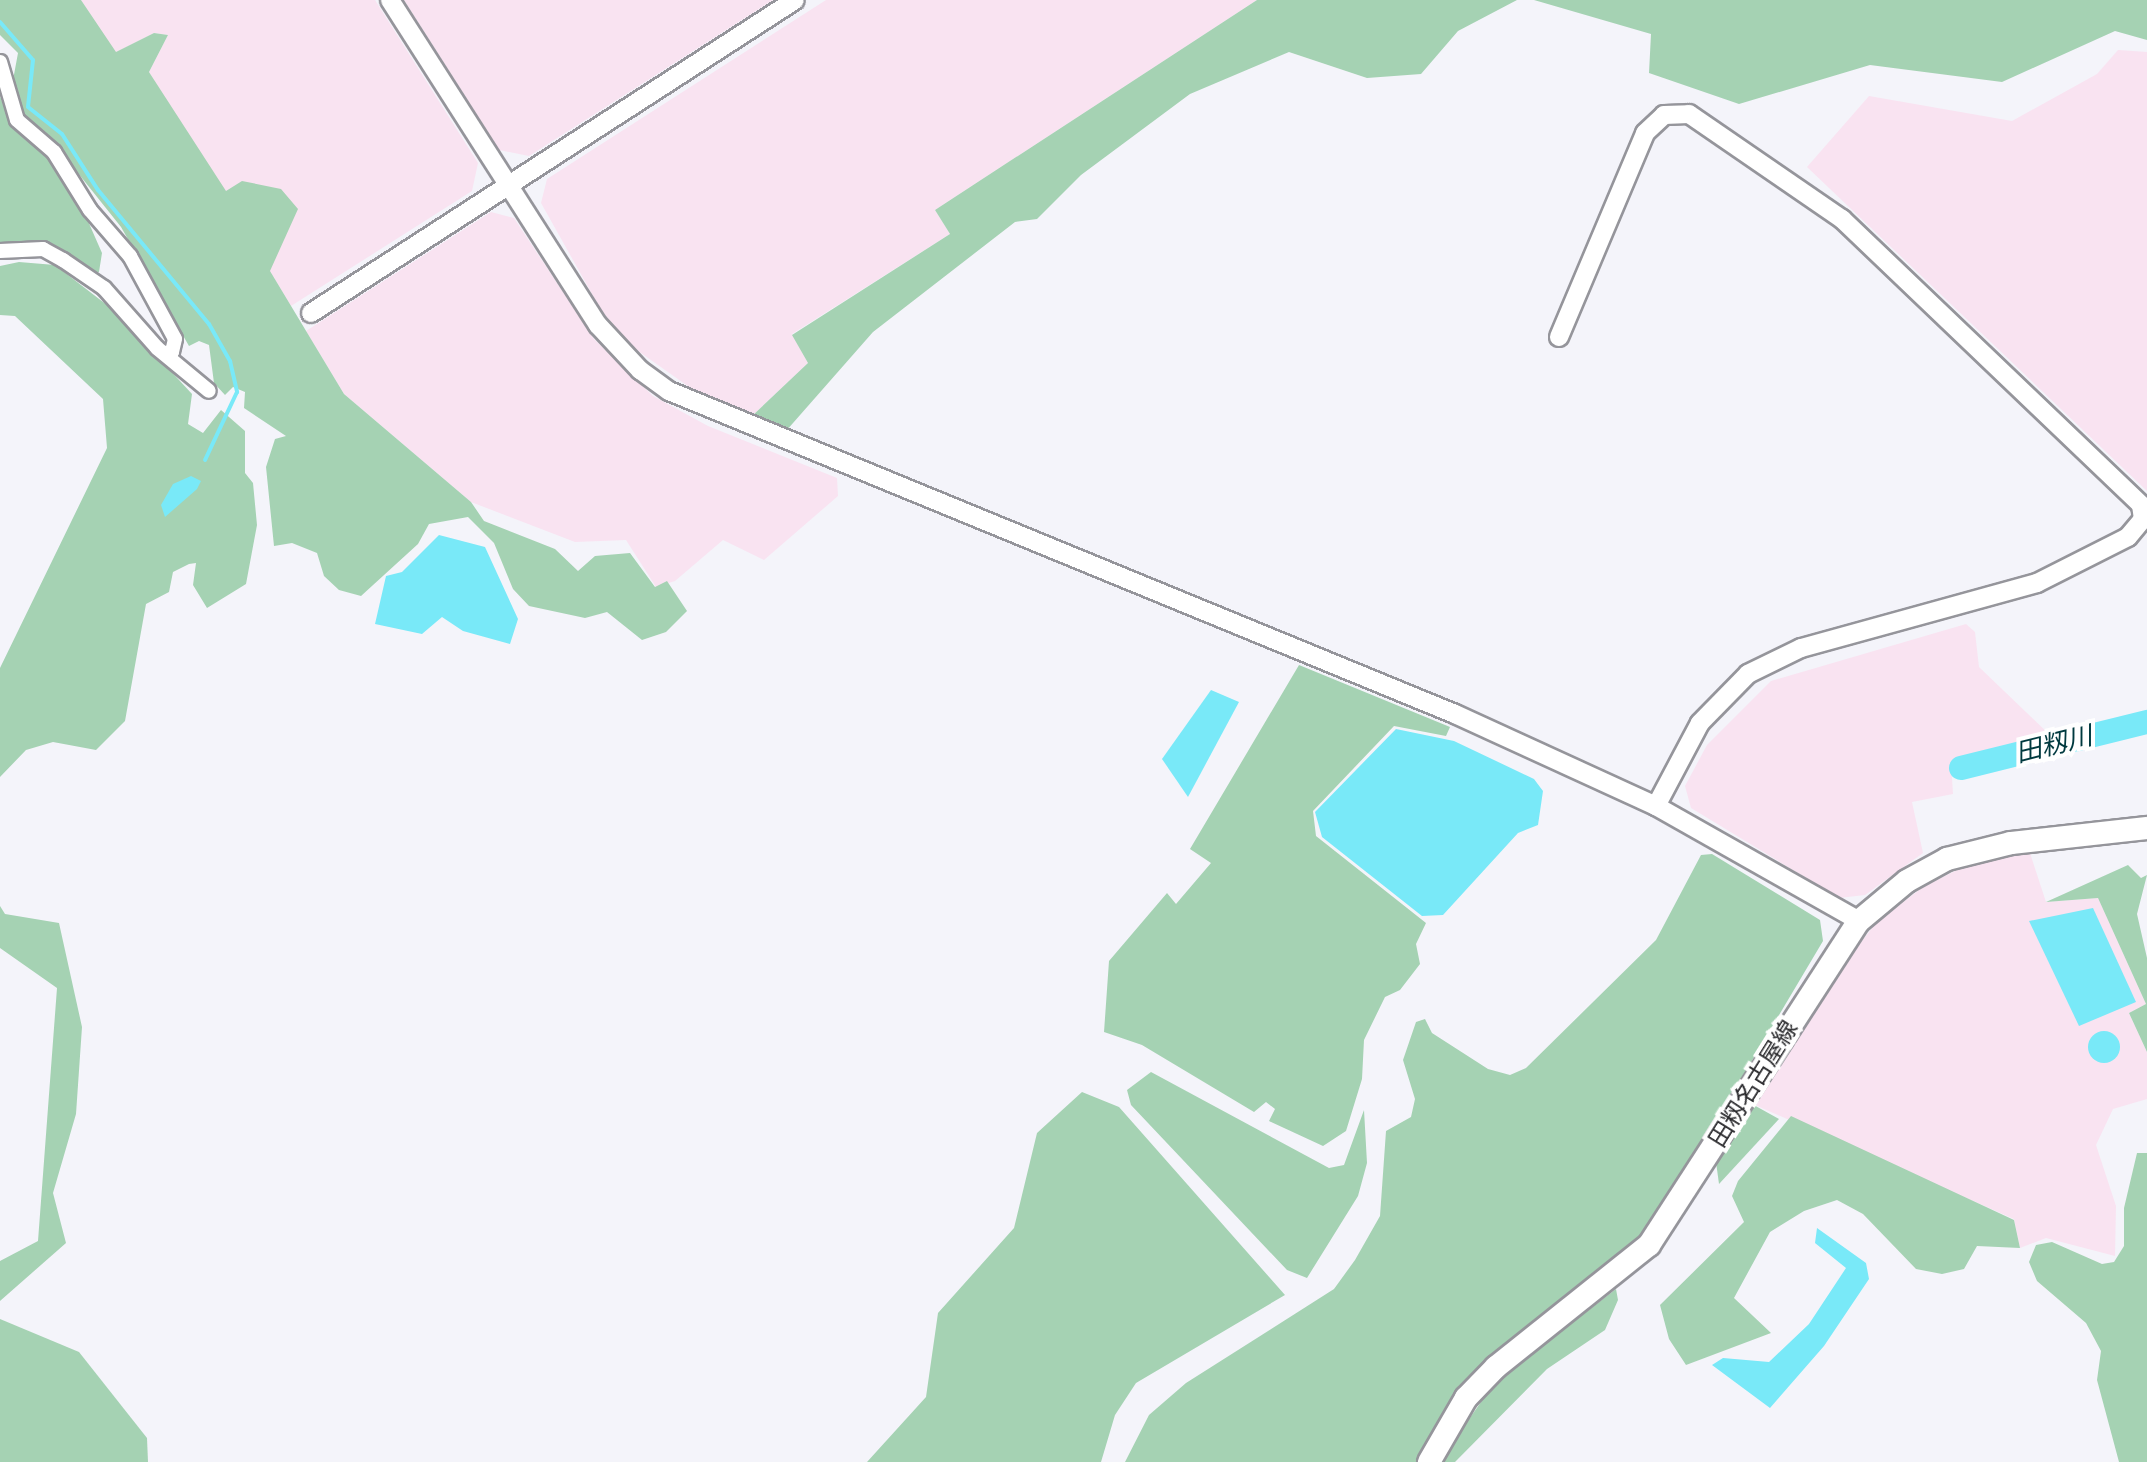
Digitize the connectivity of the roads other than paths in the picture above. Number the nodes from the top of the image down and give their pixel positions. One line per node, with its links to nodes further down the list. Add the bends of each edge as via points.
1 (390, 0): 4 (street)
2 (795, 0): 4 (street)
3 (0, 62): 8 (street, via 17,120 54,152 90,210 130,256 175,339)
4 (506, 184): 6 (street); 10 (street, via 598,325 640,370 669,391 1455,714)
5 (0, 251): 8 (street, via 43,249 63,260 104,288)
6 (311, 313)
7 (1559, 337): 10 (street, via 1645,133 1664,115 1689,114 1842,219 2141,505 2143,519 2128,537 2037,583 1801,648 1748,674 1700,723)
8 (166, 353): 9 (street)
9 (209, 391)
10 (1656, 806): 12 (street)
11 (2147, 828): 12 (main road, 田籾名古屋線, via 2011,843 1947,859 1907,881)
12 (1859, 921): 13 (main road, 田籾名古屋線, via 1674,1213 1620,1271 1496,1367 1466,1398)
13 (1429, 1462)

